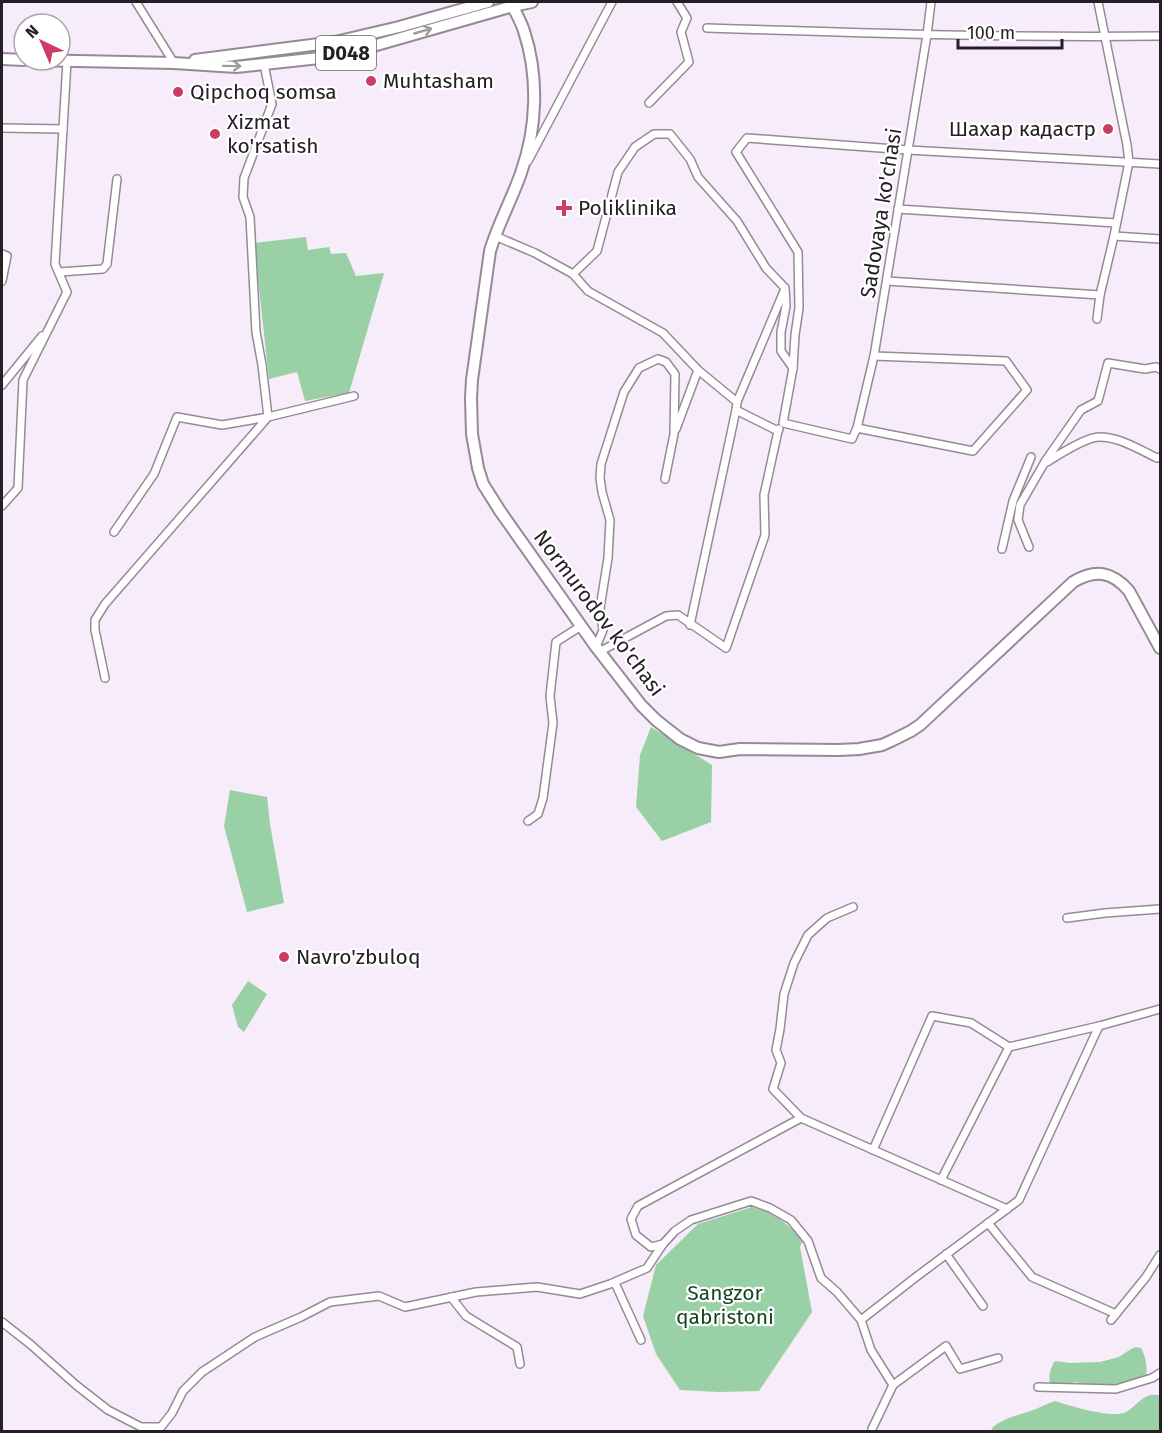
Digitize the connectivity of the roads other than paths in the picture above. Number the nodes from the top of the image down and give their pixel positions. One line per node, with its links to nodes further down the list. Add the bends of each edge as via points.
1 (136, 2): 16 (street)
2 (488, 2): 13 (main road, D048)
3 (532, 2): 8 (main road, D048)
4 (612, 2): 26 (street)
5 (677, 2): 19 (street, via 687,18 681,32 689,62)
6 (931, 2): 10 (street, Sadovaya ko'chasi)
7 (1098, 2): 12 (street)
8 (512, 4): 14 (main road, D048, one-way to 8); 26 (main road, Normurodov ko'chasi, via 523,29 534,79 531,135)
9 (707, 28): 10 (street)
10 (927, 34): 12 (street); 22 (street, Sadovaya ko'chasi)
11 (1161, 36): 12 (street)
12 (1106, 37): 23 (street)
13 (334, 42): 14 (main road, via 330,50); 16 (main road, D048)
14 (338, 56): 17 (main road, D048)
15 (72, 62): 16 (main road, D048)
16 (174, 63): 17 (main road, D048, one-way to 17, via 236,67)
17 (264, 64): 49 (street, via 272,104 244,178 243,197 250,217 256,332)
18 (66, 72): 21 (street)
19 (648, 103)
20 (2, 128): 21 (street)
21 (63, 129): 33 (street, via 55,264)
22 (908, 150): 23 (street); 27 (street, Sadovaya ko'chasi); 42 (street, via 747,138 736,152 798,252 799,308)
23 (1128, 162): 24 (street); 28 (street)
24 (1161, 164)
25 (117, 179): 33 (street, via 107,264 103,269)
26 (518, 182): 29 (main road, Normurodov ko'chasi)
27 (898, 208): 28 (street); 36 (street, Sadovaya ko'chasi)
28 (1116, 224): 30 (street)
29 (495, 236): 34 (street); 63 (main road, Normurodov ko'chasi, via 472,380 472,434 478,468 491,498)
30 (1114, 236): 31 (street); 38 (street)
31 (1161, 239)
32 (2, 254): 35 (street, via 7,256)
33 (59, 272): 40 (street, via 67,292)
34 (573, 274): 37 (street, via 597,251 618,172 635,147 654,134 670,134 690,159 698,177 737,221 766,268); 44 (street, via 588,291 663,333)
35 (2, 281)
36 (886, 281): 38 (street); 41 (street, Sadovaya ko'chasi)
37 (785, 288): 42 (street, via 781,351); 47 (street)
38 (1100, 295): 39 (street)
39 (1097, 319)
40 (49, 326): 45 (street); 58 (street, via 23,380 18,488)
41 (874, 356): 51 (street, Sadovaya ko'chasi); 51 (street, via 1006,361 1027,390 973,451)
42 (793, 368): 50 (street)
43 (1161, 369): 56 (street, via 1108,363 1098,401 1081,410)
44 (698, 370): 47 (street); 53 (street)
45 (2, 385)
46 (354, 396): 49 (street)
47 (738, 402): 48 (street)
48 (736, 410): 52 (street); 62 (street)
49 (268, 417): 59 (street, via 222,425 177,417 154,474); 66 (street, via 95,620)
50 (783, 423): 51 (street, via 852,439); 52 (street)
51 (857, 428)
52 (778, 431): 62 (street, via 764,495 765,535 726,648)
53 (674, 434): 57 (street); 65 (street, via 675,374 666,362 658,359 639,368 624,392 602,464 602,492 610,520 600,608 603,630)
54 (1031, 457): 61 (street, via 1013,501)
55 (1161, 457): 56 (street, via 1123,441 1097,437)
56 (1044, 464): 60 (street, via 1020,505 1018,520)
57 (664, 478)
58 (2, 506)
59 (114, 532)
60 (1029, 547)
61 (1002, 549)
62 (690, 625): 65 (street, via 678,615 666,616)
63 (581, 627): 65 (main road, Normurodov ko'chasi); 67 (street, via 556,642 550,696 553,723 543,798 538,814)
64 (1161, 648): 65 (main road, Normurodov ko'chasi, via 1124,585 1106,574 1088,574 1066,587 920,724 901,736 859,749 719,752 689,744 649,714)
65 (598, 650)
66 (105, 678)
67 (528, 821)
68 (853, 907): 74 (street, via 827,918 808,935 783,994 776,1050 781,1063 773,1089)
69 (1161, 909): 70 (street)
70 (1068, 918)
71 (1161, 1009): 72 (street)
72 (1099, 1026): 73 (street); 77 (street, via 1020,1200)
73 (1009, 1047): 75 (street, via 971,1023 932,1016); 76 (street)
74 (801, 1118): 75 (street); 79 (street, via 638,1206 631,1219 636,1235 651,1247)
75 (873, 1150): 76 (street)
76 (941, 1180): 77 (street)
77 (1007, 1209): 78 (street)
78 (988, 1223): 80 (street); 82 (street, via 1032,1277 1114,1317)
79 (663, 1244): 84 (street, via 646,1268); 87 (street, via 691,1220 751,1201 770,1208 797,1227 808,1241 820,1278)
80 (946, 1254): 86 (street); 87 (street)
81 (1161, 1255): 82 (street)
82 (1154, 1265): 83 (street)
83 (1161, 1270)
84 (615, 1282): 85 (street, via 580,1294 537,1287); 89 (street)
85 (451, 1297): 88 (street, via 405,1308 379,1296 330,1302 255,1337 202,1372 183,1391 161,1427 141,1427 108,1410); 91 (street, via 466,1316 517,1347)
86 (983, 1306)
87 (861, 1320): 93 (street, via 871,1350)
88 (2, 1322)
89 (641, 1340)
90 (998, 1358): 93 (street, via 960,1369 946,1346)
91 (520, 1364)
92 (1161, 1373): 94 (street, via 1116,1389)
93 (893, 1385): 95 (street)
94 (1038, 1387)
95 (872, 1429)

